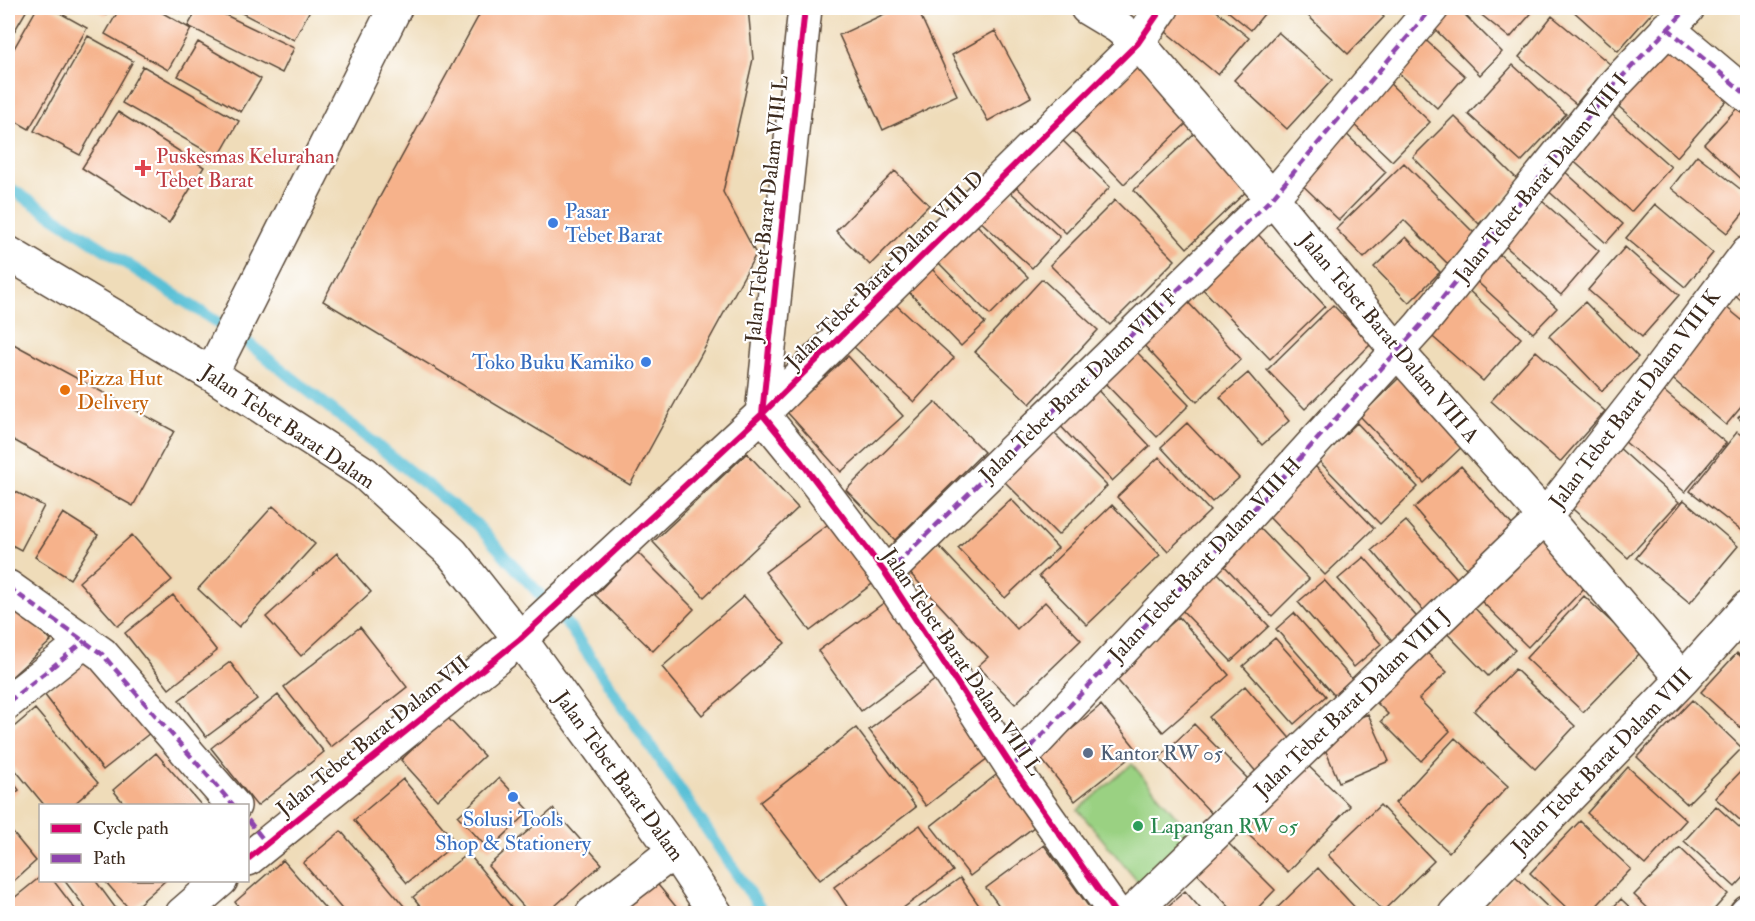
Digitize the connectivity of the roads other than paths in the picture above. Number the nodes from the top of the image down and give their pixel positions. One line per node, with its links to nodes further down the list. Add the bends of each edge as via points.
1 (805, 8): 14 (street, Jalan Tebet Barat Dalam VIII L)
2 (1087, 8): 7 (street, Jalan Tebet Barat Dalam VIII A)
3 (1162, 8): 7 (street, Jalan Tebet Barat Dalam VIII D)
4 (1432, 8): 9 (street, Jalan Tebet Barat Dalam VIII F)
5 (385, 11): 13 (street)
6 (1678, 18): 8 (street); 12 (street, Jalan Tebet Barat Dalam VIII I, via 1616,83)
7 (1138, 43): 9 (street, Jalan Tebet Barat Dalam VIII A); 14 (street, Jalan Tebet Barat Dalam VIII D)
8 (1748, 96)
9 (1272, 198): 12 (street, Jalan Tebet Barat Dalam VIII A); 16 (street, Jalan Tebet Barat Dalam VIII F)
10 (8, 252): 13 (street, Jalan Tebet Barat Dalam)
11 (1748, 252): 15 (street, Jalan Tebet Barat Dalam VIII K)
12 (1397, 351): 15 (street, Jalan Tebet Barat Dalam VIII A); 23 (street, Jalan Tebet Barat Dalam VIII H)
13 (211, 374): 19 (street, Jalan Tebet Barat Dalam, via 364,473 452,554)
14 (762, 414): 16 (street, Jalan Tebet Barat Dalam VIII L); 19 (street, Jalan Tebet Barat Dalam VIII D)
15 (1545, 517): 21 (street, Jalan Tebet Barat Dalam VIII A); 32 (street, Jalan Tebet Barat Dalam VIII J)
16 (886, 574): 23 (street, Jalan Tebet Barat Dalam VIII L)
17 (8, 587): 20 (street)
18 (1748, 607): 21 (street, Jalan Tebet Barat Dalam VIII)
19 (520, 639): 25 (street, Jalan Tebet Barat Dalam VII); 26 (street, Jalan Tebet Barat Dalam)
20 (85, 641): 22 (street); 24 (street, via 102,654)
21 (1683, 679): 33 (street, Jalan Tebet Barat Dalam VIII)
22 (8, 702)
23 (1012, 767): 31 (street, Jalan Tebet Barat Dalam VIII L)
24 (232, 804)
25 (254, 841)
26 (674, 851): 29 (street); 30 (street, Jalan Tebet Barat Dalam)
27 (219, 882): 28 (street)
28 (182, 914)
29 (592, 914)
30 (716, 914)
31 (1116, 914)
32 (1131, 914)
33 (1455, 914)

